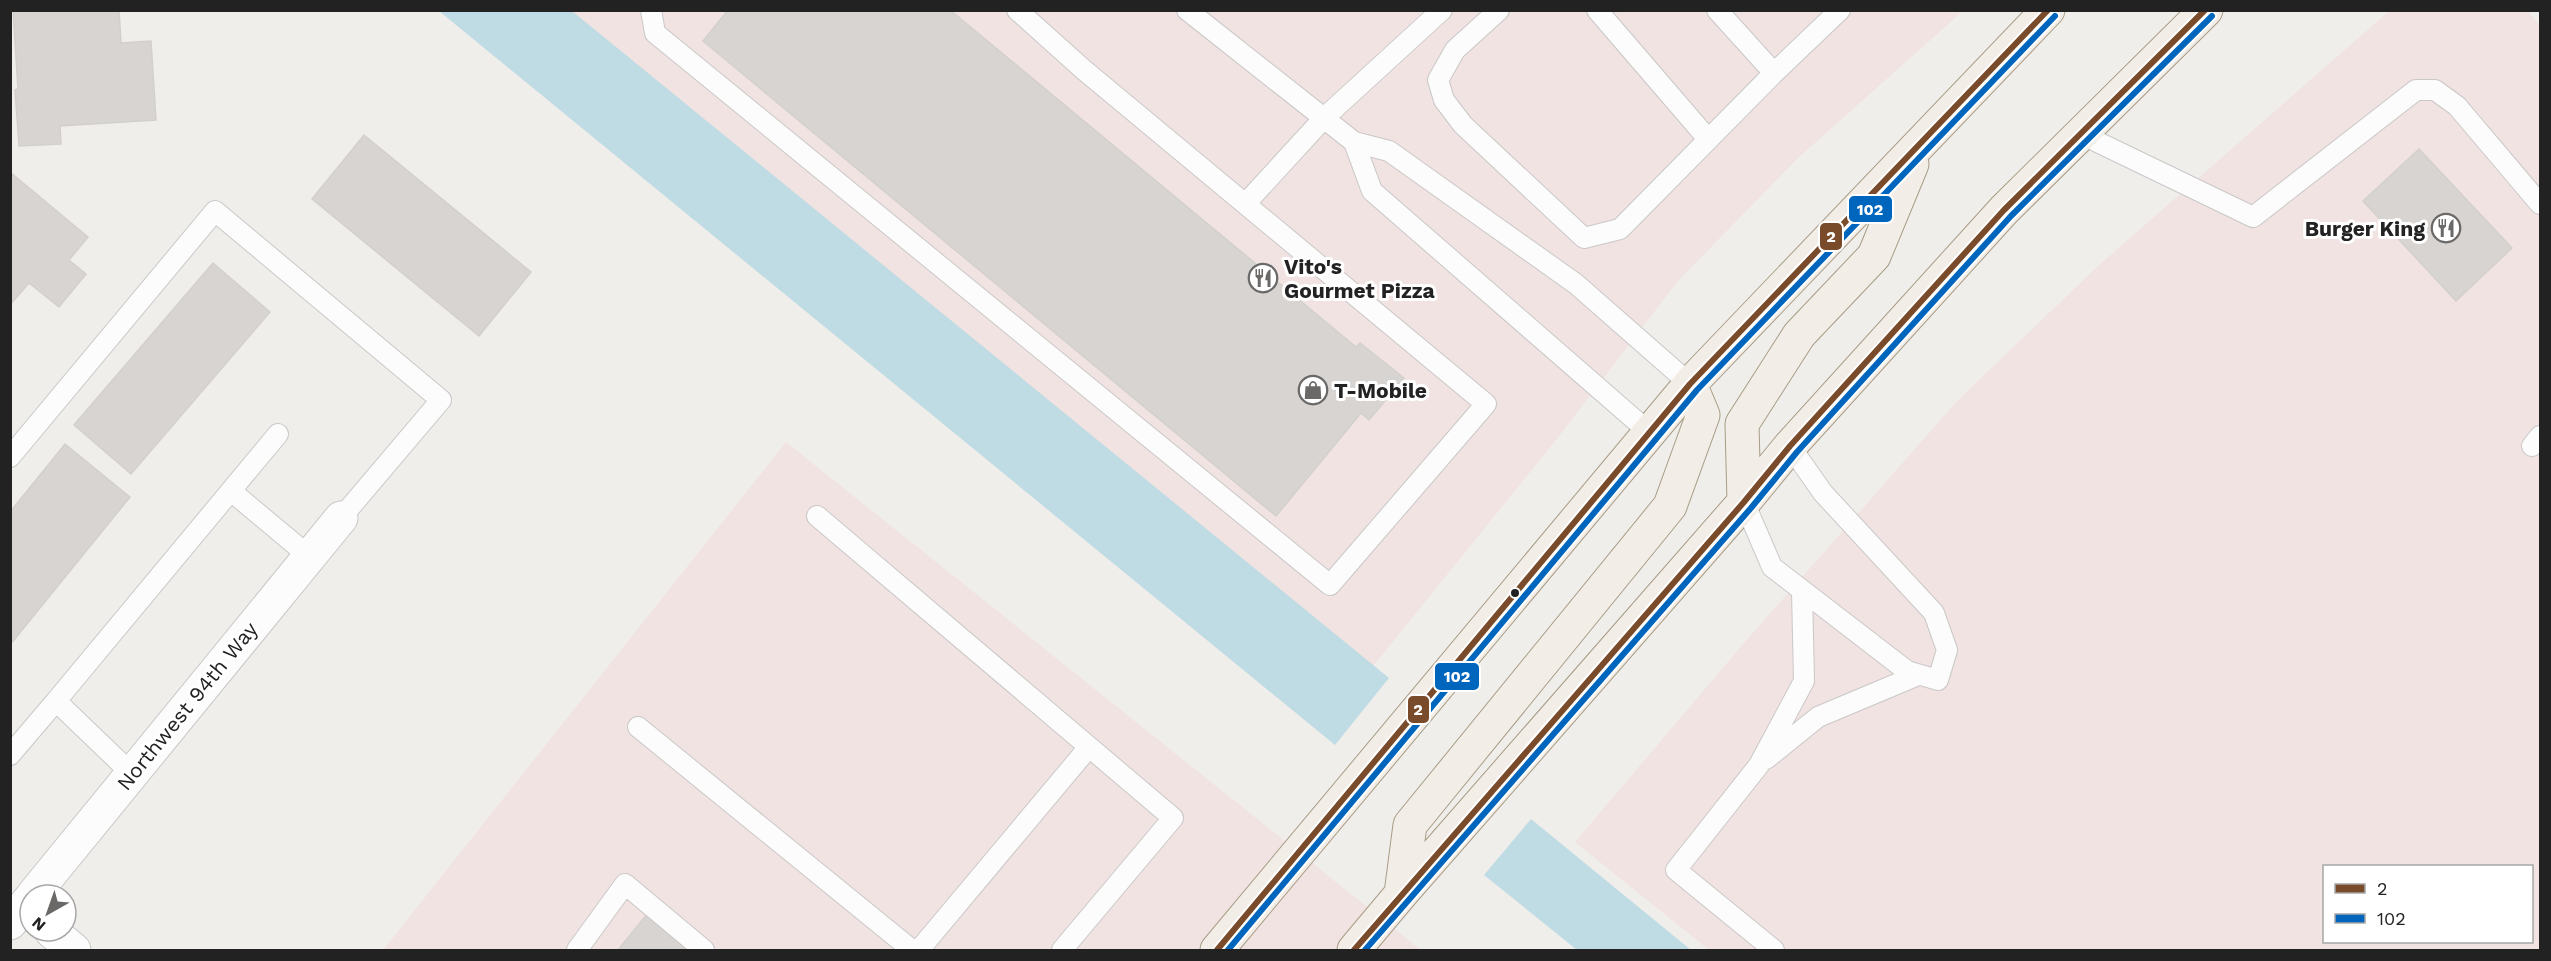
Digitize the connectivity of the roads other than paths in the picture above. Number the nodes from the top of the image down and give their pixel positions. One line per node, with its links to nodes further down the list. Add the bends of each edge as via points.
1 (651, 10): 17 (lane, via 656,33 1330,585 1486,404)
2 (1017, 10): 17 (lane)
3 (1187, 10): 12 (lane)
4 (1442, 10): 12 (lane)
5 (1499, 10): 14 (lane, via 1455,50 1438,80 1444,100 1463,125 1584,238 1620,229)
6 (1597, 10): 14 (lane)
7 (1717, 10): 11 (lane)
8 (1840, 10): 11 (lane)
9 (2048, 10): 16 (main road)
10 (2206, 10): 13 (main road)
11 (1774, 74): 14 (lane)
12 (1324, 118): 15 (lane); 17 (lane)
13 (2081, 134): 18 (lane, via 2253,217 2416,90 2435,90 2457,106); 22 (main road, via 2004,210)
14 (1708, 139)
15 (1354, 142): 19 (lane, via 1389,151 1576,284); 20 (lane, via 1372,191)
16 (1919, 146): 19 (main road); 25 (main road, via 1874,256 1799,335 1743,424)
17 (1246, 203)
18 (2541, 204)
19 (1690, 384): 20 (main road); 38 (main road, via 1703,415 1670,506 1410,825)
20 (1650, 433): 44 (main road)
21 (278, 434): 24 (lane)
22 (1790, 446): 25 (main road); 30 (lane, via 1823,493 1934,613 1947,650 1938,680)
23 (10, 457): 27 (lane, via 215,211 441,400)
24 (231, 491): 28 (lane); 31 (lane)
25 (1744, 502): 29 (lane, via 1772,567); 38 (main road)
26 (817, 516): 33 (lane)
27 (341, 518): 28 (street, Northwest 94th Way)
28 (310, 557): 36 (street, Northwest 94th Way)
29 (1802, 591): 30 (lane, via 1907,671); 35 (lane, via 1804,681)
30 (1918, 675): 35 (lane, via 1818,717)
31 (56, 701): 34 (lane); 36 (lane)
32 (639, 727): 41 (lane)
33 (1089, 747): 42 (lane); 43 (lane, via 1173,818)
34 (10, 755)
35 (1759, 765): 46 (lane, via 1676,870)
36 (132, 774): 37 (street, Northwest 94th Way)
37 (42, 883)
38 (1401, 894): 45 (main road)
39 (578, 951): 40 (lane, via 625,884)
40 (704, 951)
41 (912, 951)
42 (919, 951)
43 (1062, 951)
44 (1217, 951)
45 (1354, 951)
46 (1774, 951)

